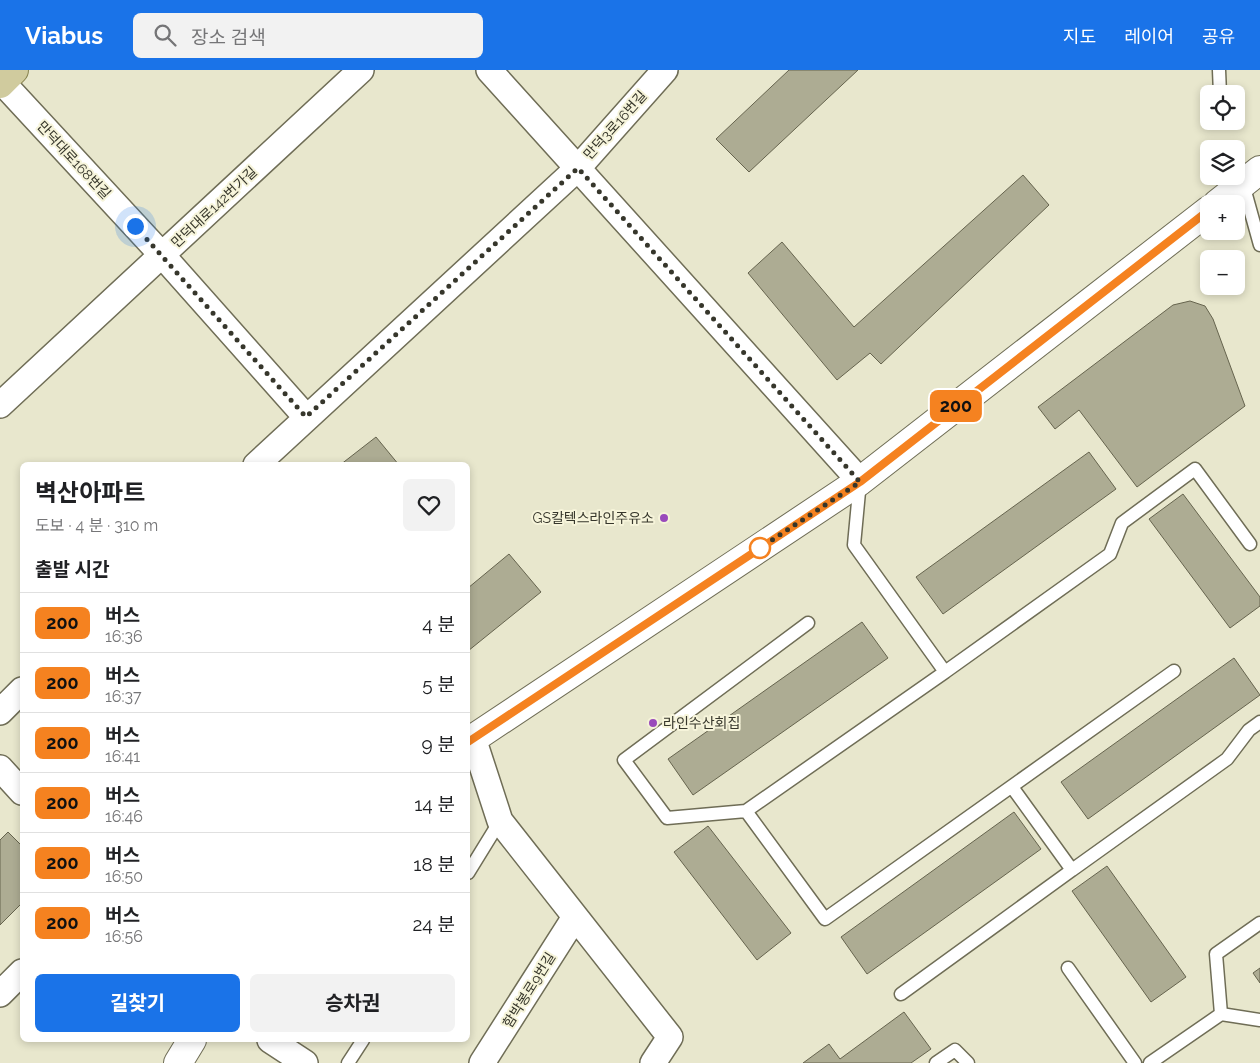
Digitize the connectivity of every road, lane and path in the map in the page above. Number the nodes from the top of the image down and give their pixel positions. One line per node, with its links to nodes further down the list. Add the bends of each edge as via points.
1 (361, 70): 12 (street, 만덕대로142번가길)
2 (489, 70): 7 (street)
3 (665, 70): 7 (street, 만덕3로16번길)
4 (1219, 70): 6 (lane)
5 (5, 79): 12 (street, 만덕대로168번길)
6 (1220, 85)
7 (578, 168): 14 (street, 만덕3로16번길); 16 (street)
8 (1251, 177): 9 (main road); 11 (lane)
9 (1228, 195)
10 (1200, 217): 16 (main road)
11 (1260, 245)
12 (162, 255): 13 (street, 만덕대로142번가길); 14 (street, 만덕대로168번길)
13 (0, 405)
14 (306, 417): 15 (street, 만덕3로16번길)
15 (259, 462)
16 (860, 482): 20 (lane, via 854,545); 24 (main road)
17 (1250, 544): 20 (lane, via 1194,469 1122,523 1110,554)
18 (808, 623): 28 (lane, via 624,760 667,818)
19 (1174, 671): 26 (lane)
20 (945, 672): 28 (lane)
21 (20, 692): 22 (street)
22 (0, 712)
23 (1260, 722): 31 (lane, via 1249,730 1227,759)
24 (470, 740): 29 (street)
25 (0, 768): 27 (street)
26 (1012, 787): 28 (lane, via 825,918); 31 (lane)
27 (20, 790)
28 (746, 810)
29 (500, 821): 30 (lane); 32 (street)
30 (470, 870)
31 (1072, 870): 37 (lane)
32 (575, 917): 46 (street, 함박봉로9번길); 47 (street, via 670,1037)
33 (1260, 923): 38 (lane, via 1216,954)
34 (1068, 968): 50 (lane)
35 (20, 974): 36 (street)
36 (0, 994)
37 (901, 994)
38 (1221, 1014): 39 (lane); 51 (lane)
39 (1260, 1020)
40 (191, 1042): 43 (main road)
41 (273, 1042): 44 (street)
42 (362, 1042): 45 (lane)
43 (178, 1063)
44 (305, 1063)
45 (348, 1063)
46 (482, 1063)
47 (653, 1063)
48 (936, 1063): 49 (lane, via 954,1050)
49 (968, 1063)
50 (1135, 1063)
51 (1150, 1063)

